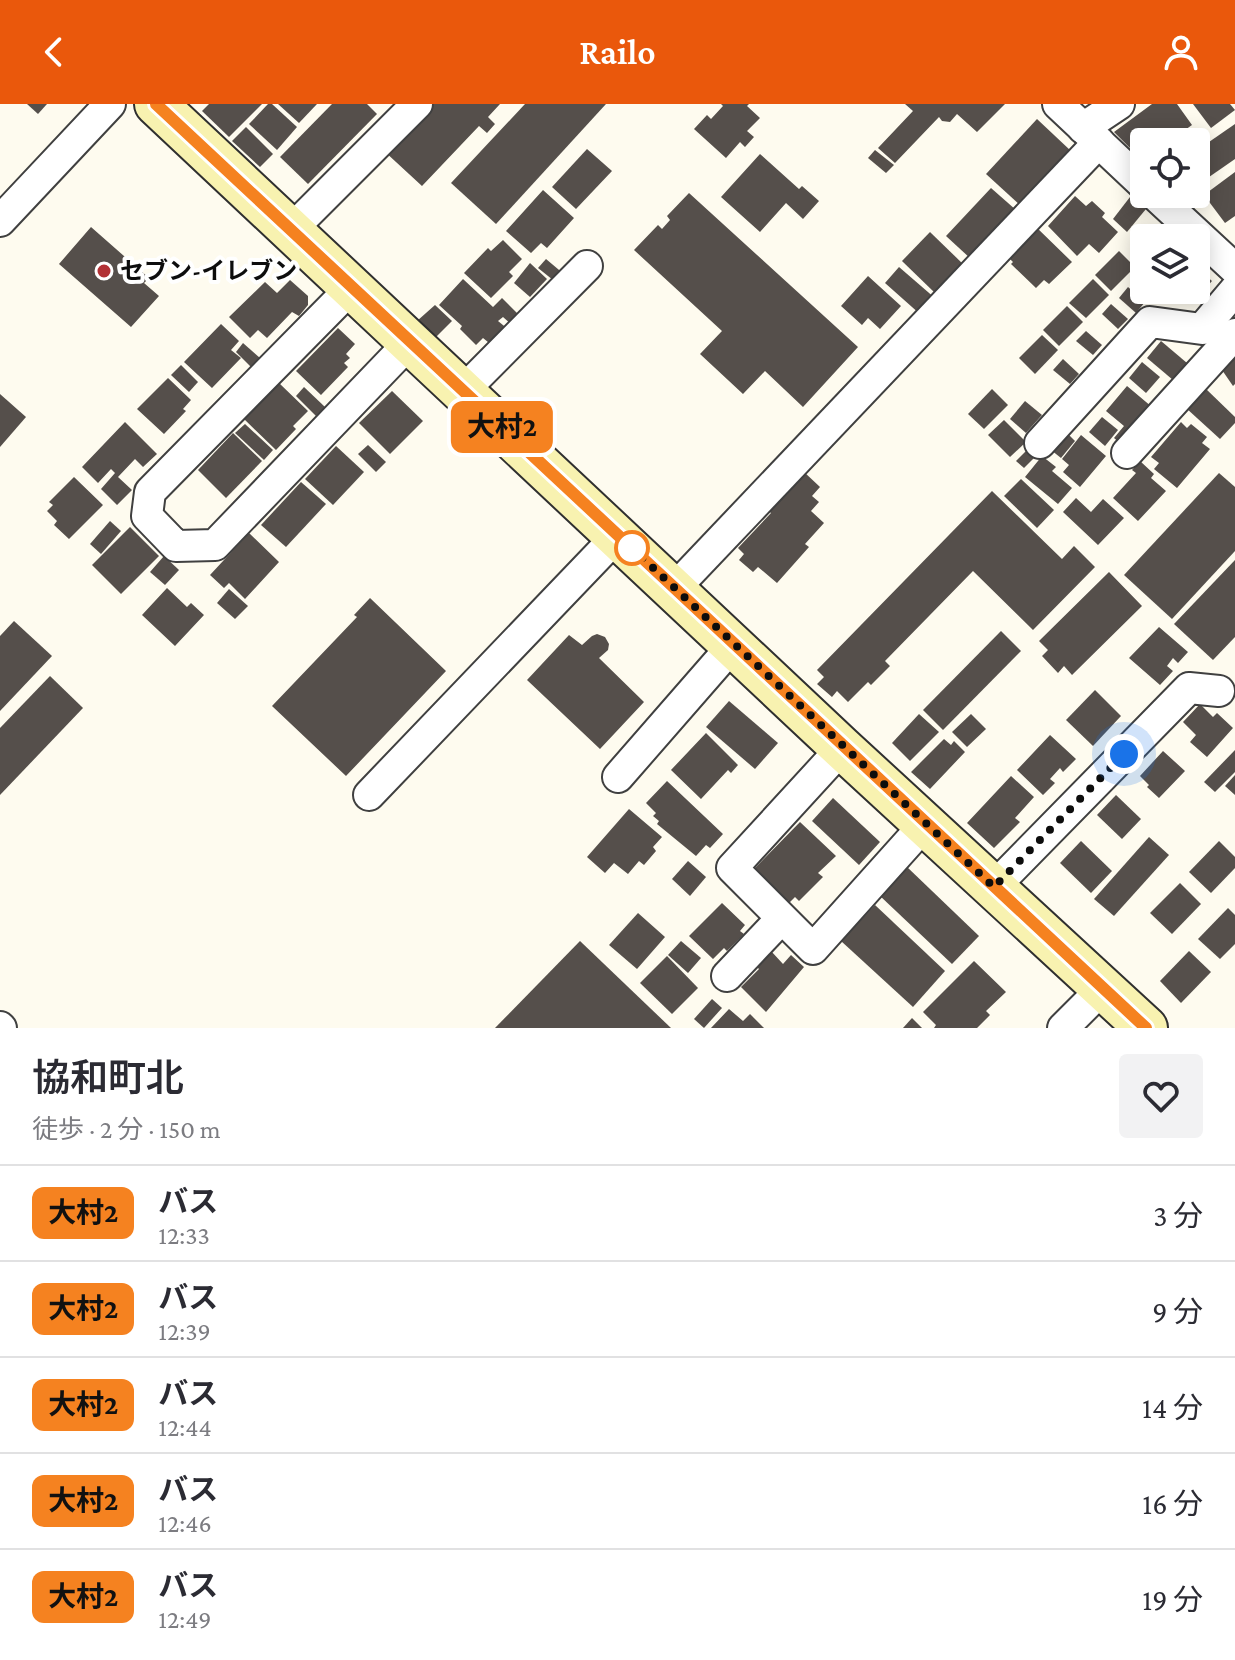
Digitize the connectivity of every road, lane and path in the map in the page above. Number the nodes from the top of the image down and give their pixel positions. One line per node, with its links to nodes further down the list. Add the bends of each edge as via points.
1 (110, 104): 9 (street)
2 (156, 104): 10 (street)
3 (417, 104): 10 (street)
4 (1058, 104): 6 (street)
5 (1119, 104): 6 (street)
6 (1091, 135): 7 (street); 21 (street)
7 (1130, 172)
8 (1171, 208): 11 (street)
9 (0, 221)
10 (291, 230): 13 (street)
11 (1230, 258)
12 (587, 266): 17 (street)
13 (352, 287): 16 (street); 16 (street, via 150,492 147,516 176,546 215,545)
14 (1235, 290): 18 (street, via 1202,329 1150,322)
15 (1235, 334): 19 (street)
16 (410, 342): 17 (street)
17 (463, 391): 20 (street)
18 (1040, 443)
19 (1127, 453)
20 (618, 535): 21 (street); 26 (street)
21 (675, 588): 22 (street)
22 (734, 644): 24 (street); 25 (street)
23 (1219, 691): 28 (street, via 1189,688)
24 (842, 748): 27 (street); 29 (street, via 732,868)
25 (618, 777)
26 (369, 795)
27 (926, 823): 28 (street); 29 (street, via 813,949)
28 (994, 887): 31 (street)
29 (781, 919): 30 (street)
30 (727, 976)
31 (1103, 988): 32 (street); 33 (street)
32 (1063, 1028)
33 (1146, 1028)

